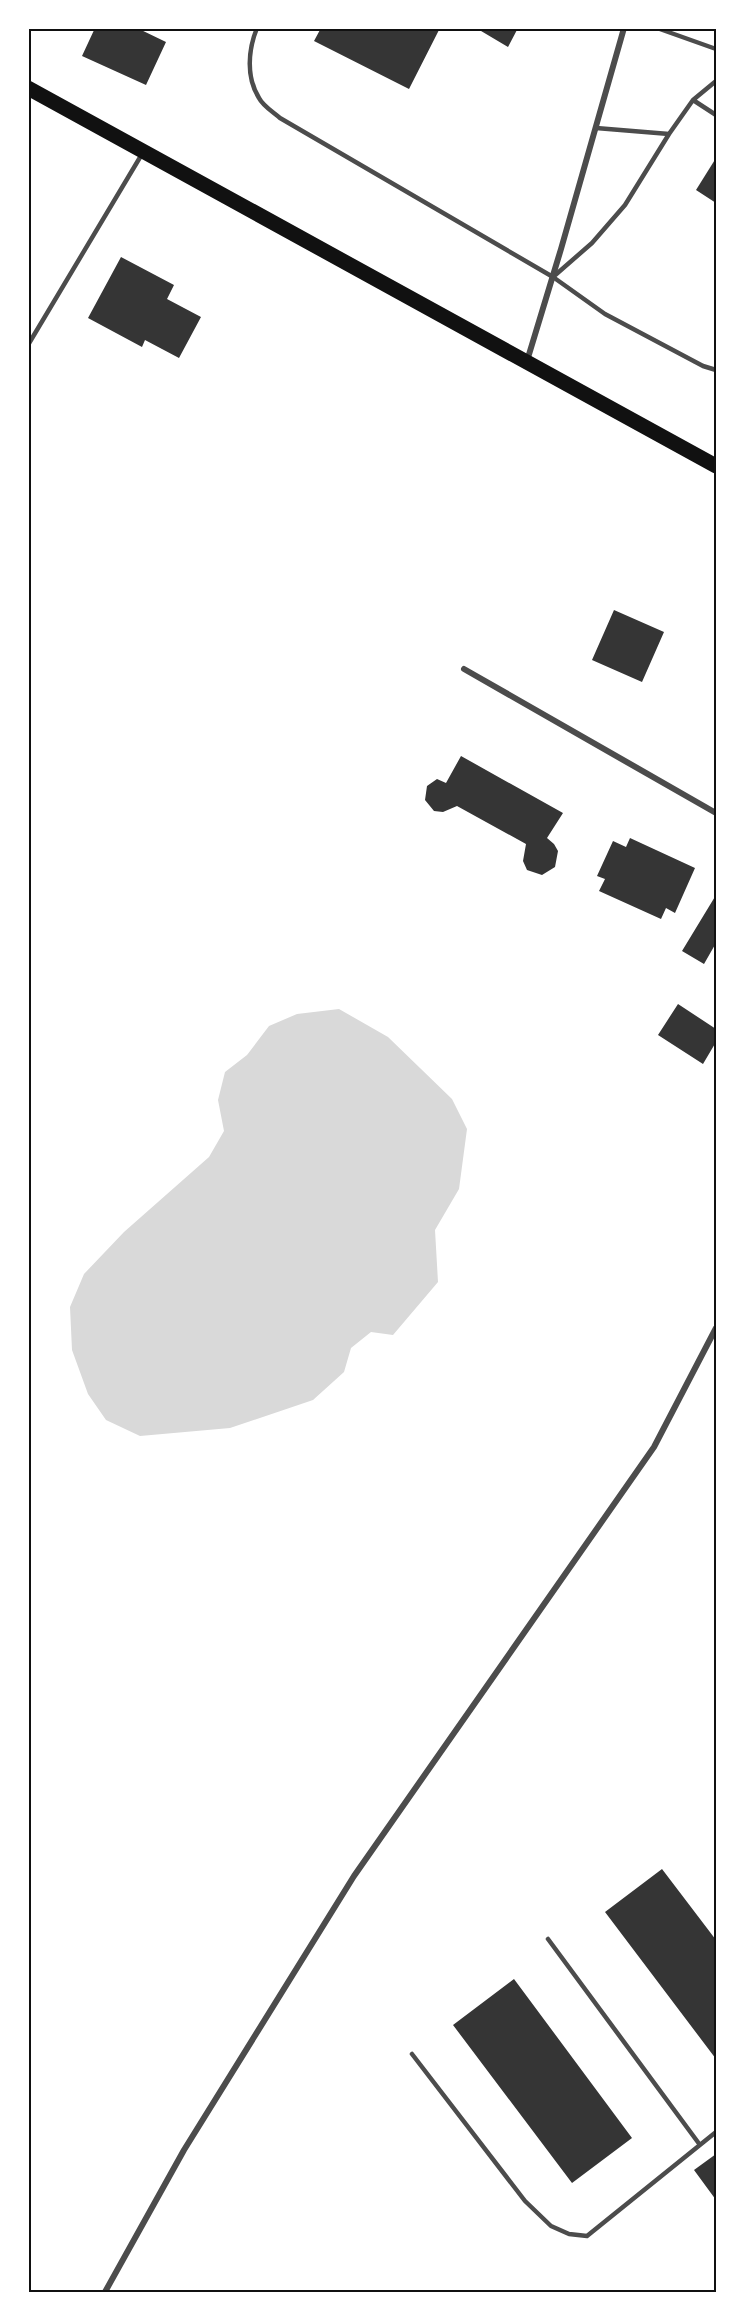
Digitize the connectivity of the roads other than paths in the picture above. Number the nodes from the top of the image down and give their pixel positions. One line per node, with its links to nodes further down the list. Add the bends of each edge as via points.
1 (257, 28): 12 (lane, via 251,43 254,87 260,100 280,118)
2 (624, 28): 9 (street)
3 (657, 28): 4 (lane)
4 (717, 49)
5 (717, 81): 7 (lane)
6 (28, 88): 11 (main road)
7 (693, 100): 8 (lane); 10 (lane)
8 (717, 115)
9 (596, 128): 10 (lane); 12 (street)
10 (669, 134): 12 (lane, via 625,205 592,243)
11 (144, 150): 13 (lane); 14 (main road)
12 (553, 277): 14 (street); 15 (lane, via 605,314)
13 (28, 345)
14 (527, 362): 16 (main road)
15 (717, 370)
16 (717, 466)
17 (464, 669): 18 (street)
18 (717, 813)
19 (717, 1328): 24 (street, via 654,1447 354,1876 184,2150)
20 (548, 1939): 23 (lane)
21 (412, 2054): 23 (lane, via 525,2201 551,2226 569,2234 587,2236)
22 (717, 2132): 23 (lane)
23 (700, 2145)
24 (105, 2292)

